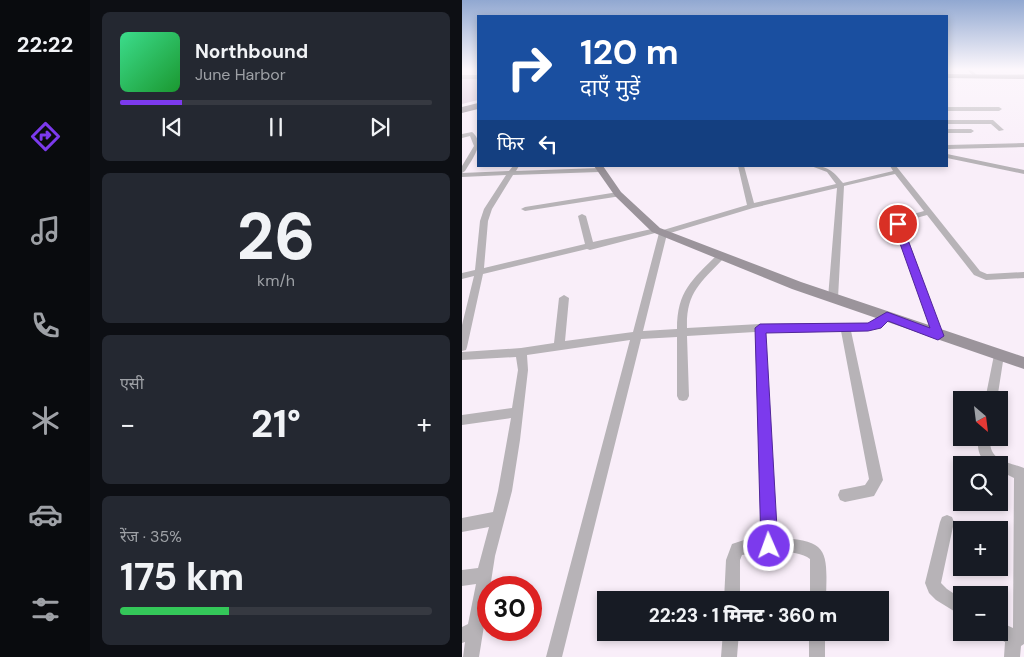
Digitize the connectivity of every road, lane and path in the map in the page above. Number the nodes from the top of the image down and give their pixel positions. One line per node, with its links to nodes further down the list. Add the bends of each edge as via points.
1 (477, 108): 4 (main road)
2 (948, 109): 3 (street)
3 (1000, 109)
4 (462, 111)
5 (948, 122): 6 (street, via 993,122)
6 (1001, 130)
7 (948, 131): 8 (street)
8 (971, 131)
9 (475, 134): 10 (street); 20 (street, via 476,148)
10 (462, 136)
11 (1024, 145): 12 (street)
12 (948, 147)
13 (948, 156): 19 (street)
14 (741, 167): 23 (street)
15 (817, 167): 21 (street, via 829,171)
16 (599, 168): 18 (street); 22 (street)
17 (895, 169): 21 (street); 25 (street)
18 (514, 170): 20 (street); 30 (street, via 488,209)
19 (1024, 172)
20 (462, 174)
21 (842, 185): 23 (street); 34 (street)
22 (618, 194): 24 (street); 27 (street)
23 (751, 206): 27 (street)
24 (525, 209)
25 (929, 212): 31 (street, via 977,273 986,277); 40 (street, via 898,224)
26 (582, 216): 28 (street)
27 (660, 231): 28 (street); 29 (street); 39 (street)
28 (590, 247): 30 (street)
29 (720, 257): 34 (street); 38 (street, via 687,294)
30 (479, 273): 32 (street); 41 (street)
31 (1024, 275)
32 (462, 276)
33 (564, 298): 42 (street)
34 (833, 298): 35 (street)
35 (887, 316): 37 (street, via 877,325); 40 (street)
36 (760, 328): 37 (street); 38 (street); 58 (street)
37 (845, 328): 53 (street, via 876,480 869,491)
38 (682, 333): 39 (street); 48 (street)
39 (637, 335): 42 (street); 71 (street)
40 (938, 336): 44 (street)
41 (462, 347)
42 (559, 347): 43 (street)
43 (522, 352): 45 (street); 49 (street)
44 (999, 355): 46 (street); 47 (street)
45 (462, 356)
46 (1024, 363)
47 (993, 391)
48 (683, 396)
49 (518, 412): 50 (street); 54 (street)
50 (462, 420)
51 (1008, 469): 52 (street)
52 (1022, 474): 57 (street)
53 (845, 495)
54 (498, 518): 56 (street); 59 (street)
55 (947, 522): 64 (street, via 933,584 936,591)
56 (462, 525)
57 (1022, 528): 61 (street)
58 (769, 546): 62 (street, via 737,549 732,560); 63 (street, via 804,547 814,551 818,559)
59 (484, 575): 60 (street); 65 (street)
60 (462, 578)
61 (1022, 581): 67 (street)
62 (732, 591)
63 (818, 591)
64 (953, 602)
65 (468, 632): 70 (street)
66 (1008, 633): 67 (street)
67 (1020, 638): 74 (street, via 1012,643)
68 (730, 641): 72 (street)
69 (817, 641): 73 (street)
70 (471, 657)
71 (554, 657)
72 (729, 657)
73 (817, 657)
74 (1012, 657)

